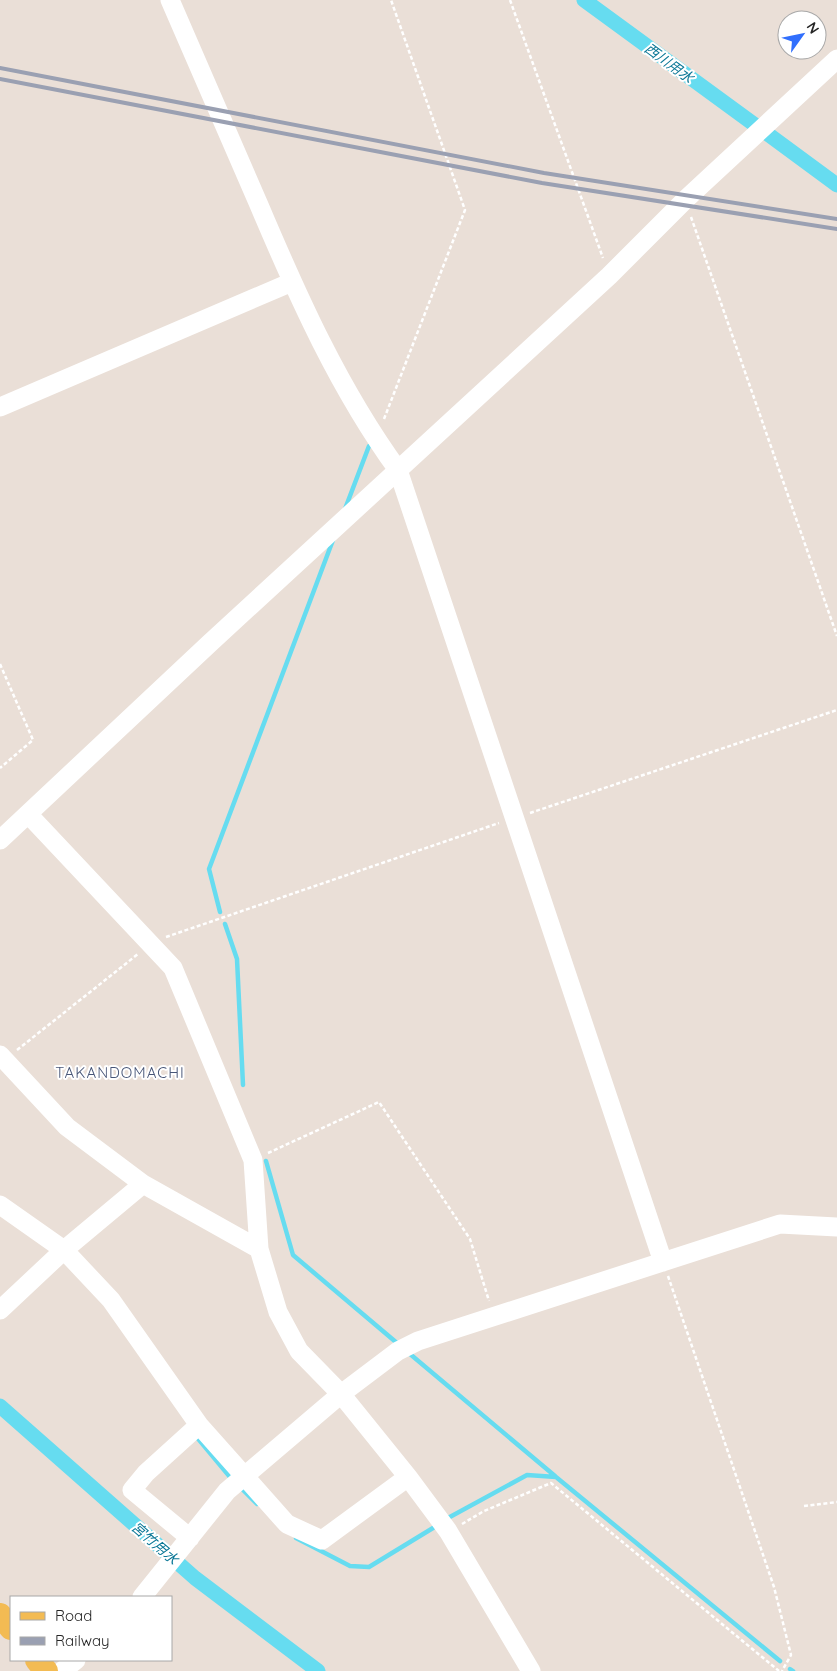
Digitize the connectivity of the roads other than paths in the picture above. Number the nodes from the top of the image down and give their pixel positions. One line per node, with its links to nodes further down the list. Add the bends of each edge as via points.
1 (170, 0): 3 (street)
2 (837, 59): 5 (street, via 685,200 609,276)
3 (292, 282): 4 (street); 5 (street, via 347,392)
4 (0, 407)
5 (398, 470): 6 (street); 14 (street)
6 (28, 814): 7 (street); 12 (street, via 173,968 253,1160)
7 (0, 840)
8 (3, 1058): 9 (street, via 66,1127)
9 (143, 1184): 12 (street); 13 (street)
10 (0, 1204): 13 (street)
11 (837, 1227): 14 (street, via 780,1224)
12 (259, 1249): 16 (street, via 278,1312 299,1351)
13 (62, 1252): 15 (street); 17 (street, via 111,1300)
14 (663, 1262): 16 (street, via 411,1344)
15 (0, 1310)
16 (341, 1394): 18 (street); 19 (street)
17 (199, 1425): 18 (street); 20 (street, via 132,1490)
18 (244, 1477): 19 (street, via 287,1524 322,1540); 20 (street, via 227,1491)
19 (408, 1477): 28 (street, via 448,1531)
20 (186, 1542): 21 (street)
21 (143, 1596)
22 (0, 1615): 23 (main road)
23 (10, 1627)
24 (38, 1661): 26 (main road)
25 (75, 1661): 27 (street)
26 (46, 1671)
27 (62, 1671)
28 (530, 1671)

